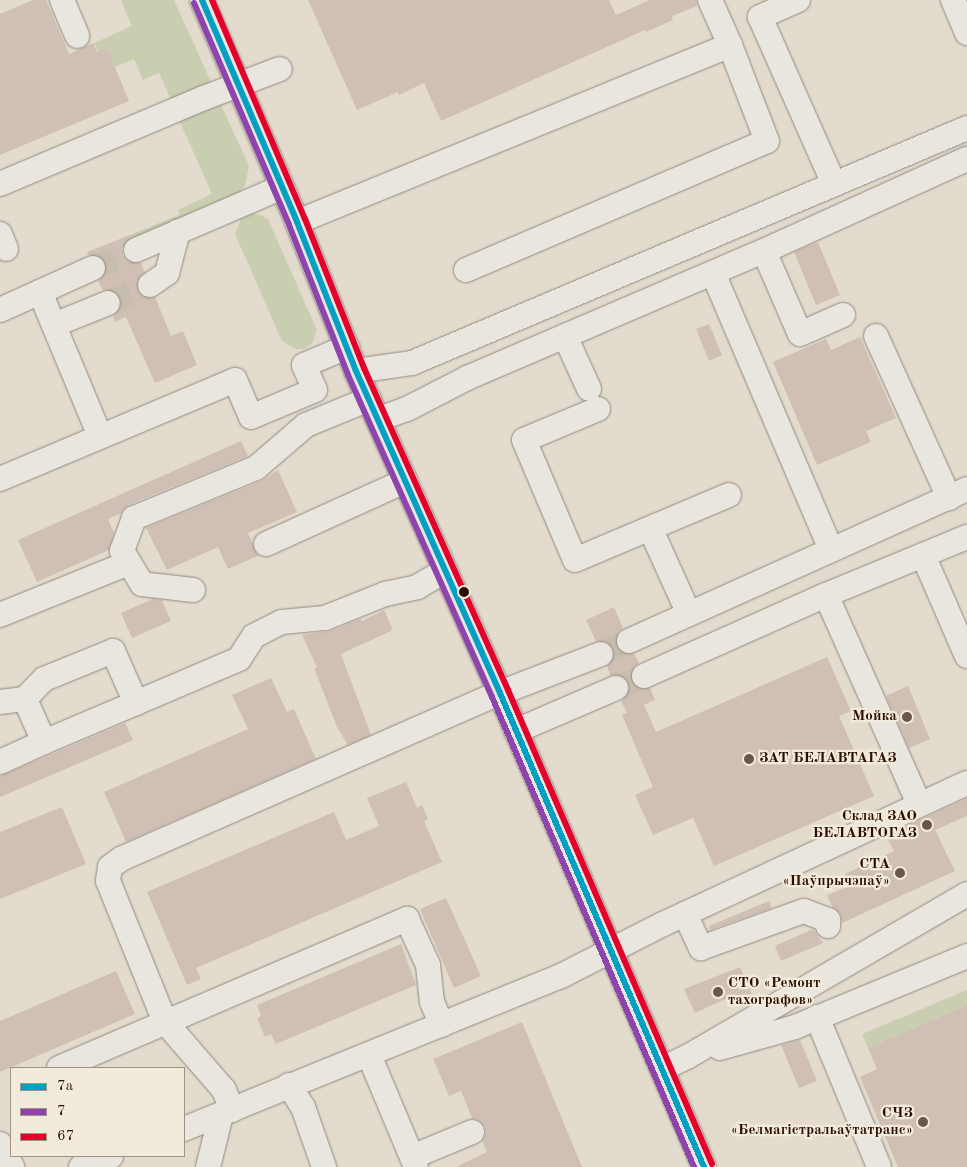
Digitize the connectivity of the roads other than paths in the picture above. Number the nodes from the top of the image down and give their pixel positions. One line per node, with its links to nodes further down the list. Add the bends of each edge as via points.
1 (62, 0): 7 (street)
2 (202, 0): 10 (street)
3 (710, 0): 8 (street)
4 (798, 0): 14 (street, via 760,17)
5 (953, 0): 6 (street)
6 (967, 33)
7 (78, 36)
8 (730, 45): 16 (street); 21 (street, via 767,141)
9 (280, 69): 10 (street)
10 (238, 85): 13 (street); 15 (street)
11 (967, 128): 14 (street)
12 (967, 159): 19 (street)
13 (0, 184)
14 (834, 184): 32 (street, via 412,363)
15 (282, 187): 16 (street); 17 (street)
16 (297, 222): 31 (street)
17 (178, 230): 18 (street); 23 (street, via 167,273)
18 (136, 250)
19 (764, 251): 22 (street); 27 (street, via 800,334)
20 (94, 268): 24 (street)
21 (466, 270)
22 (713, 273): 29 (street); 42 (street)
23 (150, 285)
24 (40, 292): 26 (street); 28 (street)
25 (108, 303): 28 (street)
26 (0, 310)
27 (843, 315)
28 (54, 325): 34 (street)
29 (565, 336): 33 (street, via 467,378 408,409); 38 (street, via 593,399 524,440 575,560)
30 (876, 336): 37 (street)
31 (347, 347): 32 (street); 34 (street, via 304,365 315,390 251,417 235,380)
32 (356, 371): 33 (street)
33 (374, 409): 36 (street); 44 (street, via 306,424 256,468 134,518 122,551)
34 (100, 436): 35 (street)
35 (0, 479)
36 (404, 481): 41 (street); 45 (street)
37 (958, 494): 42 (street)
38 (729, 496)
39 (967, 537): 43 (street)
40 (656, 539): 48 (street)
41 (266, 544)
42 (831, 550): 48 (street)
43 (923, 555): 47 (street); 52 (street)
44 (129, 563): 46 (street, via 142,584); 49 (street)
45 (445, 571): 55 (street); 58 (street, via 417,587 386,594 325,618 282,622 254,636 239,660)
46 (193, 590)
47 (826, 595): 53 (street); 63 (street)
48 (689, 614): 50 (street)
49 (0, 615)
50 (629, 641)
51 (601, 654): 55 (street)
52 (967, 656)
53 (644, 676)
54 (616, 688): 59 (street)
55 (500, 693): 59 (street); 70 (street, via 121,859 110,868 108,881)
56 (25, 699): 57 (street); 58 (street, via 44,679 113,651); 60 (street)
57 (0, 702)
58 (136, 703): 60 (street)
59 (516, 731): 67 (street)
60 (44, 742): 61 (street)
61 (0, 762)
62 (967, 783): 63 (street)
63 (919, 804): 65 (street)
64 (967, 894): 73 (street)
65 (685, 914): 66 (street, via 701,948 804,910 828,920); 67 (street)
66 (828, 926)
67 (610, 950): 71 (street, via 562,976); 75 (street)
68 (967, 956): 69 (street)
69 (817, 1018): 73 (street); 88 (street)
70 (165, 1022): 71 (street, via 407,919 428,965 432,1002); 74 (street); 77 (street, via 224,1090)
71 (442, 1024): 72 (street)
72 (369, 1055): 76 (street); 82 (street)
73 (687, 1057): 75 (street)
74 (61, 1067)
75 (662, 1069): 87 (street)
76 (289, 1086): 77 (street); 86 (street, via 303,1107)
77 (227, 1112): 78 (street); 85 (street)
78 (185, 1129)
79 (472, 1132): 82 (street)
80 (0, 1144): 83 (street)
81 (108, 1157): 84 (street)
82 (414, 1162)
83 (12, 1167)
84 (81, 1167)
85 (208, 1167)
86 (324, 1167)
87 (704, 1167)
88 (879, 1167)

